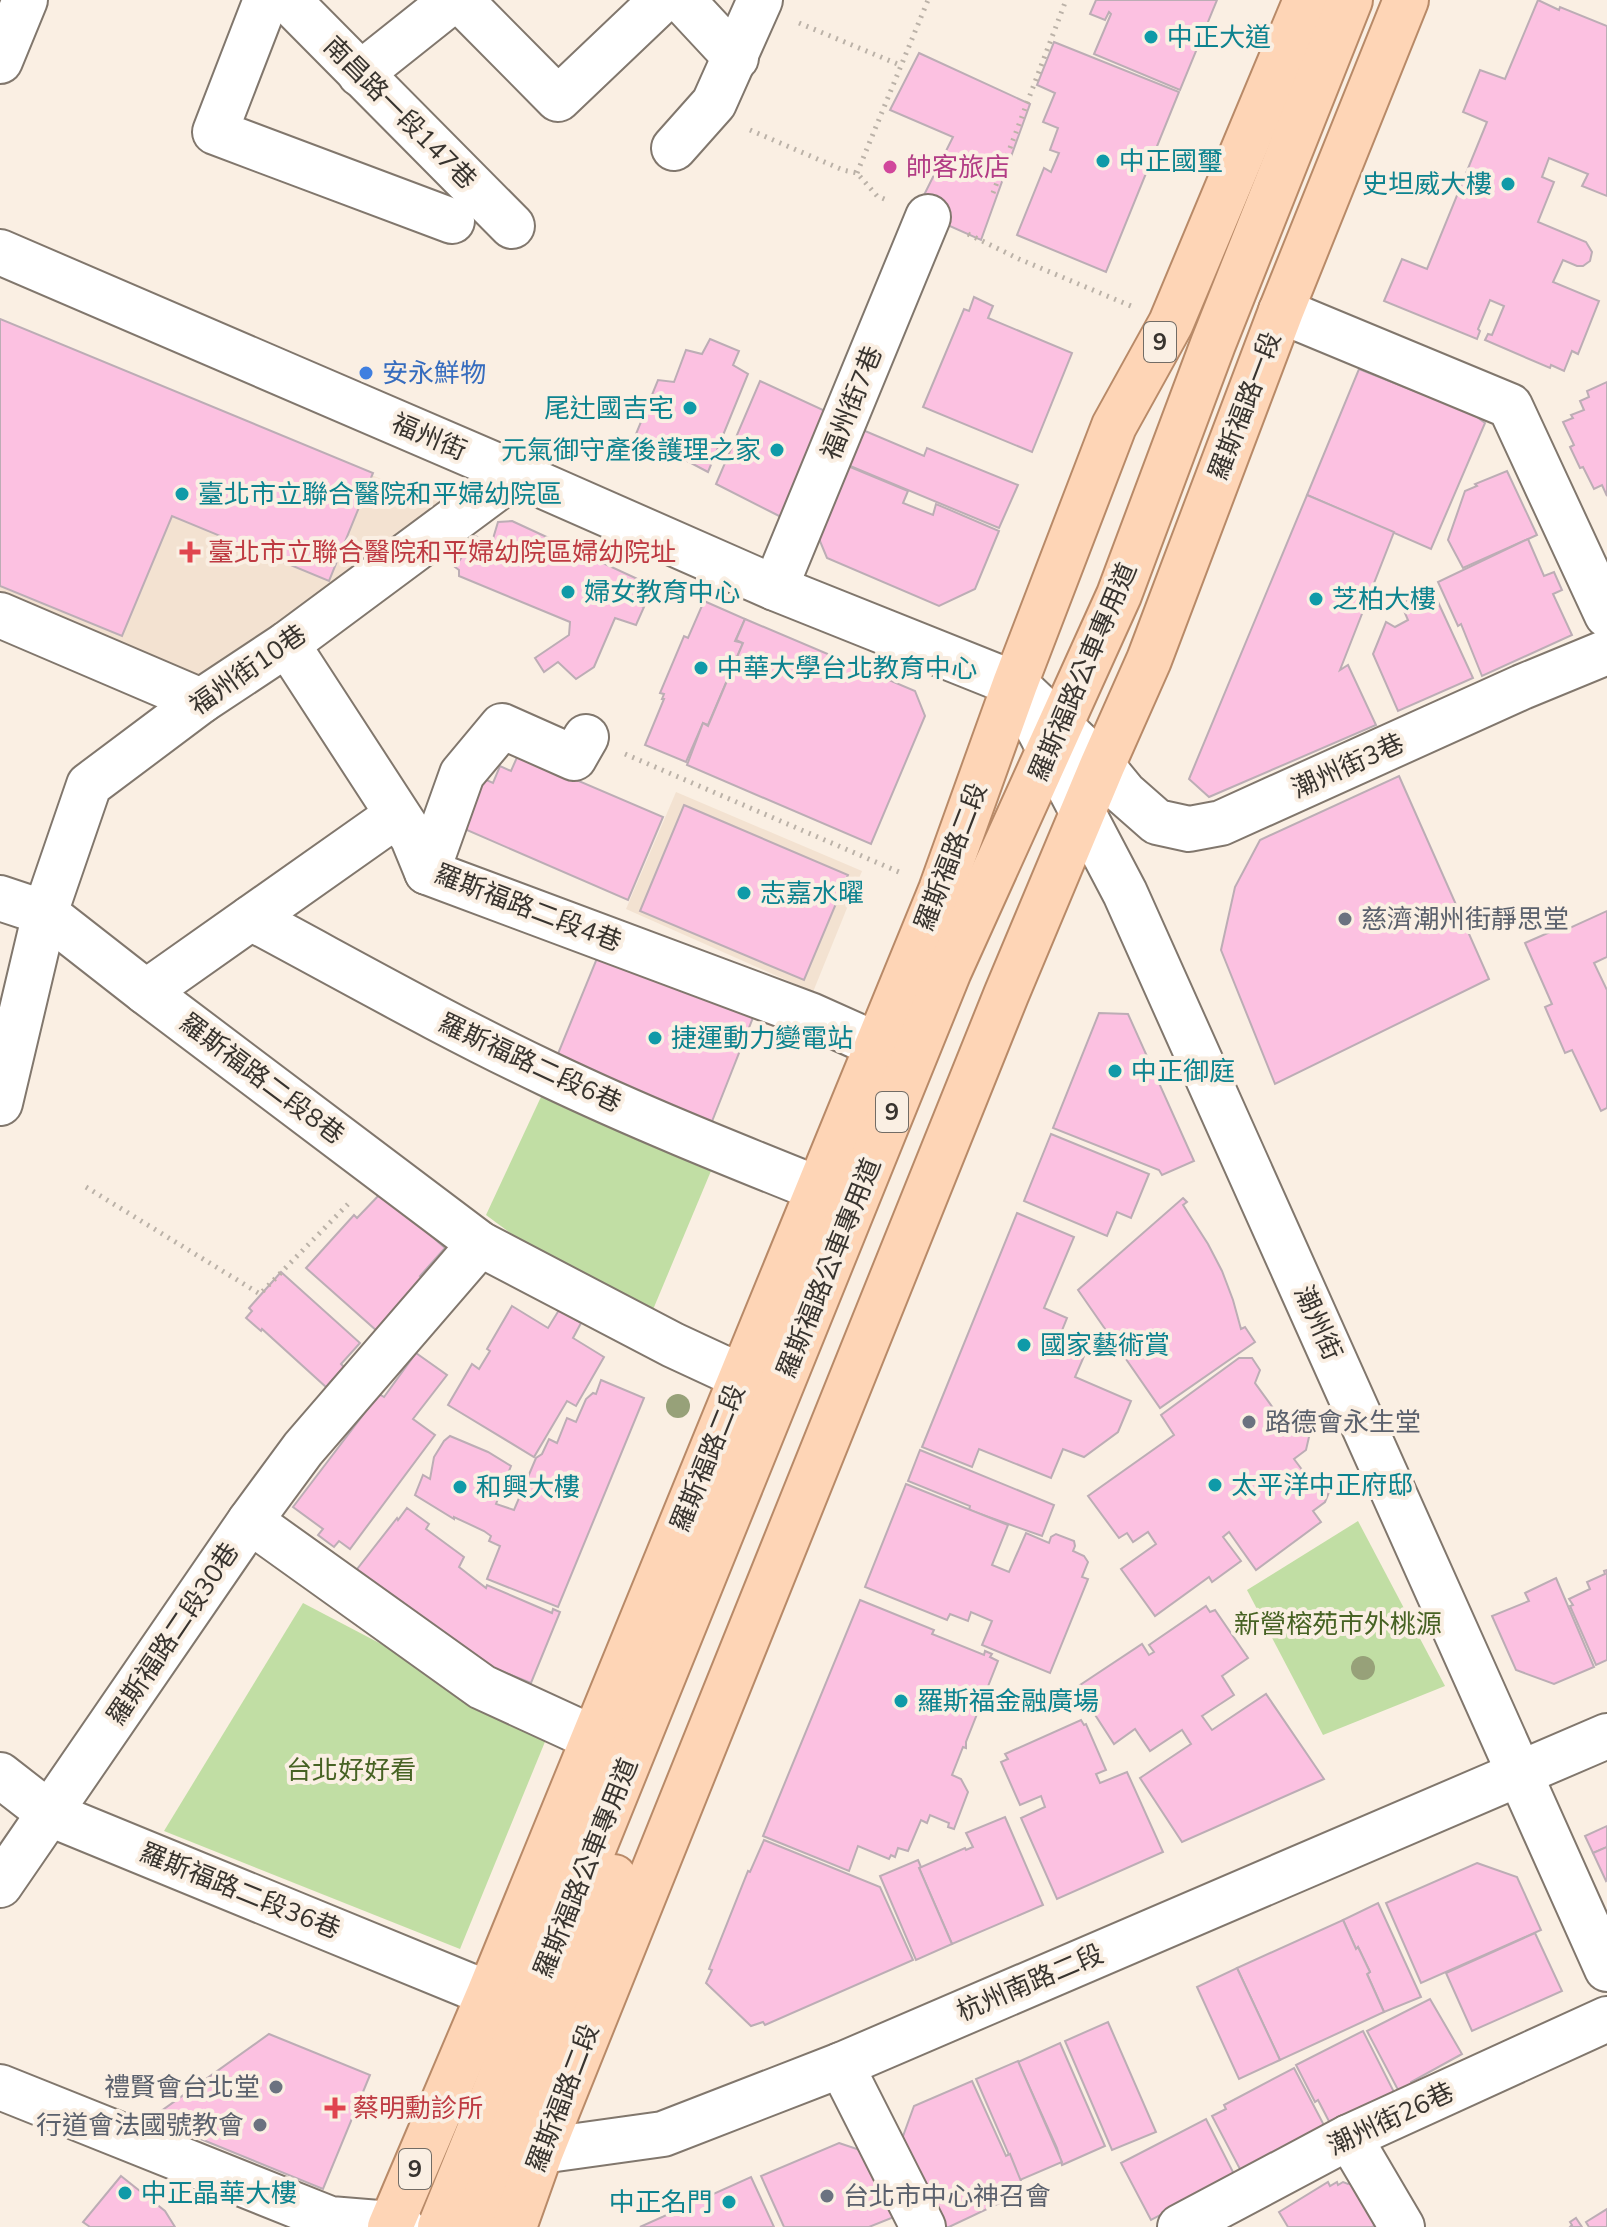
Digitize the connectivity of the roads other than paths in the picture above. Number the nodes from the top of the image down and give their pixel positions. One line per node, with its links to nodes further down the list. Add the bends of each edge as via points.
1 (25, 0): 13 (street)
2 (266, 0): 17 (street, via 215,132)
3 (288, 0): 14 (street, 南昌路一段147巷)
4 (453, 0): 14 (street)
5 (460, 0): 6 (street, via 558,99)
6 (662, 0)
7 (682, 0): 12 (street)
8 (1306, 0): 28 (main road, 9, via 1171,323 1114,426)
9 (1350, 0): 31 (main road, 羅斯福路公車專用道 / 9, via 1119,595)
10 (1406, 0): 20 (main road, 羅斯福路一段 / 9)
11 (759, 3): 12 (street)
12 (736, 58): 15 (street, via 714,103)
13 (0, 61)
14 (360, 74): 18 (street, 南昌路一段147巷)
15 (674, 148)
16 (928, 217): 22 (street, 福州街7巷)
17 (452, 221)
18 (512, 226)
19 (0, 252): 21 (street, 福州街)
20 (1281, 311): 24 (street, via 1510,406); 27 (main road, 羅斯福路一段 / 9)
21 (516, 474): 22 (street, 福州街); 25 (street, 福州街10巷)
22 (775, 588): 28 (street, 福州街)
23 (0, 615): 29 (street)
24 (1607, 615)
25 (287, 644): 29 (street, 福州街10巷); 32 (street, 羅斯福路二段4巷)
26 (1607, 652): 31 (street, 潮州街3巷, via 1221,823 1189,829 1157,822 1124,793)
27 (1149, 660): 31 (main road, 羅斯福路公車專用道 / 9)
28 (1015, 684): 31 (street, 福州街); 38 (main road, 羅斯福路二段 / 9, via 941,890)
29 (201, 701): 35 (street, 福州街10巷, via 89,785)
30 (586, 737): 33 (street, via 574,758 502,726 462,774)
31 (1074, 763): 46 (street, 潮州街, via 1125,893); 57 (main road, 羅斯福路二段 / 9, via 915,1221); 57 (main road, 羅斯福路公車專用道 / 9, via 949,971)
32 (397, 815): 33 (street, 羅斯福路二段4巷); 36 (street)
33 (427, 872): 38 (street, 羅斯福路二段4巷)
34 (0, 898): 35 (street, 羅斯福路二段8巷)
35 (45, 913): 37 (street, 羅斯福路二段8巷); 39 (street)
36 (251, 918): 37 (street); 40 (street, 羅斯福路二段6巷, via 550,1075)
37 (146, 992): 41 (street, 羅斯福路二段8巷)
38 (877, 1045): 40 (main road, 羅斯福路二段 / 9)
39 (0, 1103)
40 (818, 1189): 42 (main road, 羅斯福路二段 / 9)
41 (480, 1244): 42 (street, 羅斯福路二段8巷); 43 (street, via 303,1449)
42 (742, 1377): 45 (main road, 羅斯福路二段 / 9)
43 (250, 1521): 45 (street, 羅斯福路二段30巷, via 482,1687); 48 (street, 羅斯福路二段30巷)
44 (1607, 1736): 46 (street, 杭州南路二段)
45 (593, 1738): 51 (main road, 羅斯福路二段 / 9)
46 (1519, 1773): 50 (street, 潮州街); 53 (street, 杭州南路二段)
47 (0, 1775): 48 (street, 羅斯福路二段36巷)
48 (50, 1814): 49 (street, 羅斯福路二段30巷); 51 (street, 羅斯福路二段36巷)
49 (0, 1885)
50 (1607, 1969)
51 (489, 1994): 55 (main road, 羅斯福路二段 / 9)
52 (1607, 2019): 56 (street, 潮州街26巷)
53 (841, 2065): 57 (street, 杭州南路二段, via 663,2134); 62 (street)
54 (0, 2087): 58 (street, via 330,2219)
55 (440, 2112): 57 (street, 杭州南路二段); 58 (main road, 羅斯福路二段 / 9)
56 (1349, 2137): 63 (street, 潮州街26巷); 64 (street)
57 (510, 2139): 59 (main road, 羅斯福路公車專用道 / 9); 60 (main road, 羅斯福路公車專用道 / 9); 61 (main road, 羅斯福路二段 / 9)
58 (394, 2226)
59 (440, 2227)
60 (474, 2227)
61 (514, 2227)
62 (923, 2227)
63 (1180, 2227)
64 (1402, 2227)

